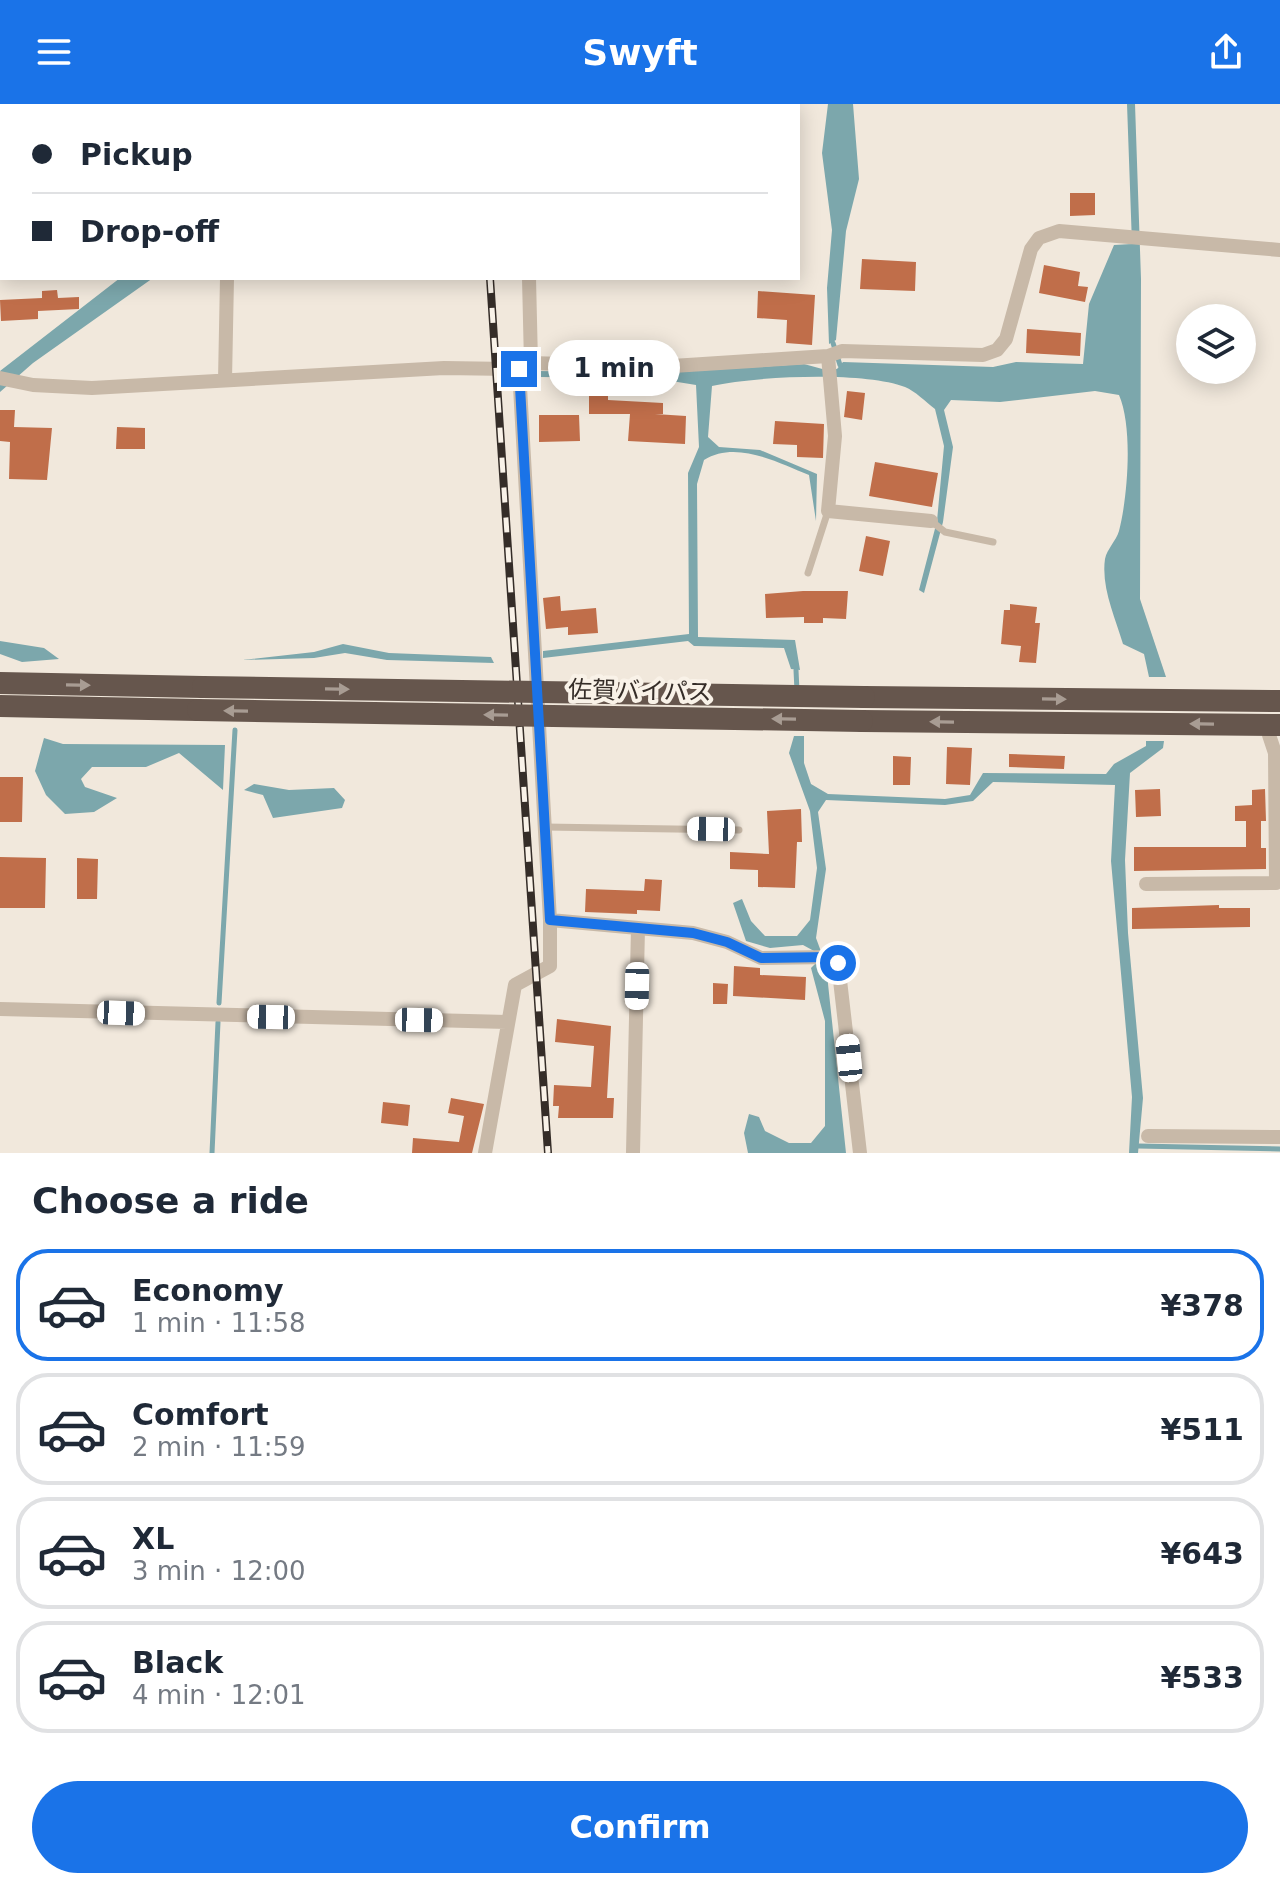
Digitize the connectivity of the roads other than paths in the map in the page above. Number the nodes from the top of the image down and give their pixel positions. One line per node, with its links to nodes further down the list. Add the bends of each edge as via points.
1 (1280, 250): 4 (street, via 1059,231 1039,238 1031,249 1006,339 997,350 983,355)
2 (227, 280): 7 (street)
3 (529, 280): 5 (street)
4 (833, 356): 5 (street, via 657,367); 8 (street, via 835,436)
5 (525, 366): 7 (street); 16 (street)
6 (0, 378): 7 (street, via 92,388)
7 (225, 380)
8 (828, 511): 9 (street); 11 (lane)
9 (931, 521): 10 (lane, via 945,532)
10 (993, 542)
11 (808, 573)
12 (0, 683): 13 (highway, 佐賀バイパス, one-way to 13, bridge)
13 (1280, 701)
14 (0, 706): 15 (highway, 佐賀バイパス, one-way to 14, bridge)
15 (1274, 725): 18 (street, via 1269,735 1275,753 1276,883)
16 (543, 827): 17 (lane); 19 (street)
17 (739, 830)
18 (1146, 884)
19 (550, 920): 20 (street); 22 (street, via 550,966 515,985)
20 (638, 928): 26 (street); 27 (street, via 693,933 761,958 829,957 838,963)
21 (0, 1009): 22 (street)
22 (507, 1022): 25 (street)
23 (1148, 1136): 24 (street)
24 (1280, 1137)
25 (485, 1153)
26 (633, 1153)
27 (860, 1153)

